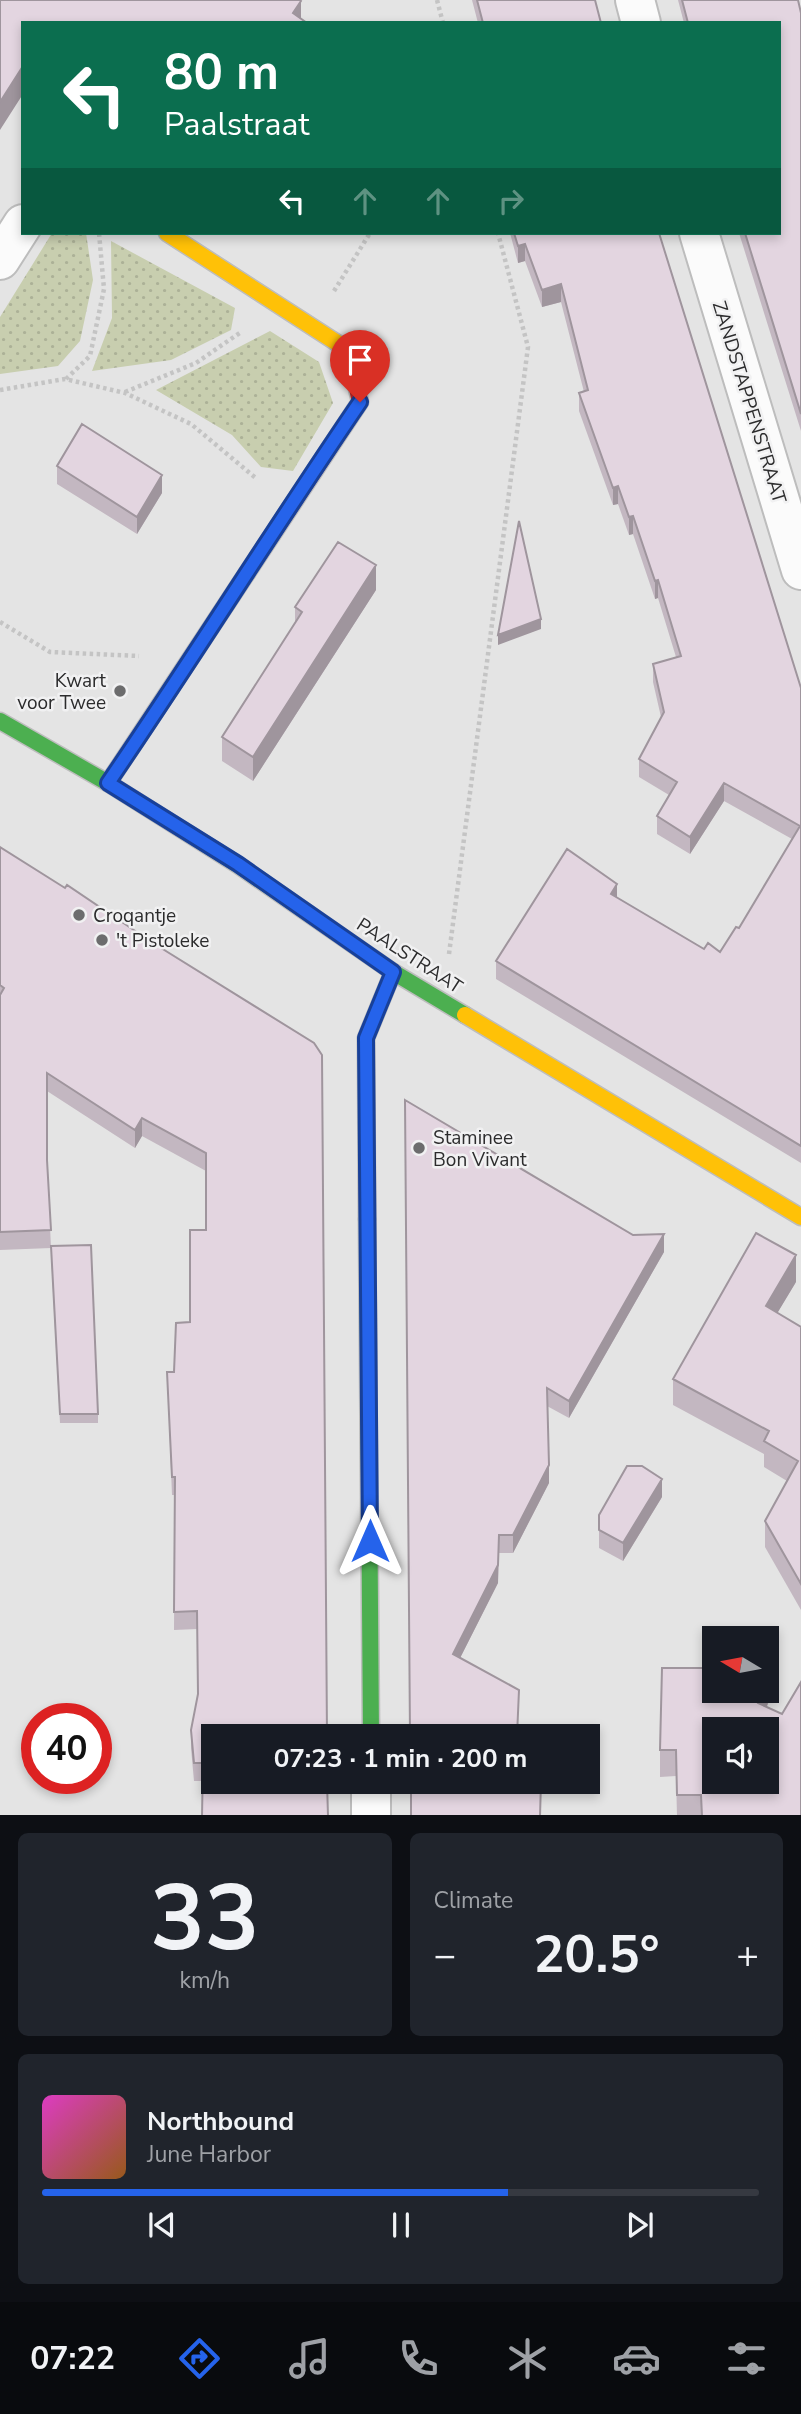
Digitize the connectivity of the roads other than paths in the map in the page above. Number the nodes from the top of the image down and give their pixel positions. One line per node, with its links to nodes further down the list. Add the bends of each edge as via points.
1 (635, 0): 2 (street)
2 (640, 21)
3 (21, 228): 6 (street)
4 (170, 235): 9 (street, via 348,350 360,402)
5 (700, 235): 7 (street, ZANDSTAPPENSTRAAT)
6 (0, 260)
7 (801, 570)
8 (0, 721): 9 (street, PAALSTRAAT)
9 (108, 783): 10 (street, PAALSTRAAT, via 238,864)
10 (393, 972): 11 (street, PAALSTRAAT); 12 (street, via 366,1038)
11 (801, 1217)
12 (371, 1724)
13 (371, 1794): 14 (street)
14 (371, 1815)

